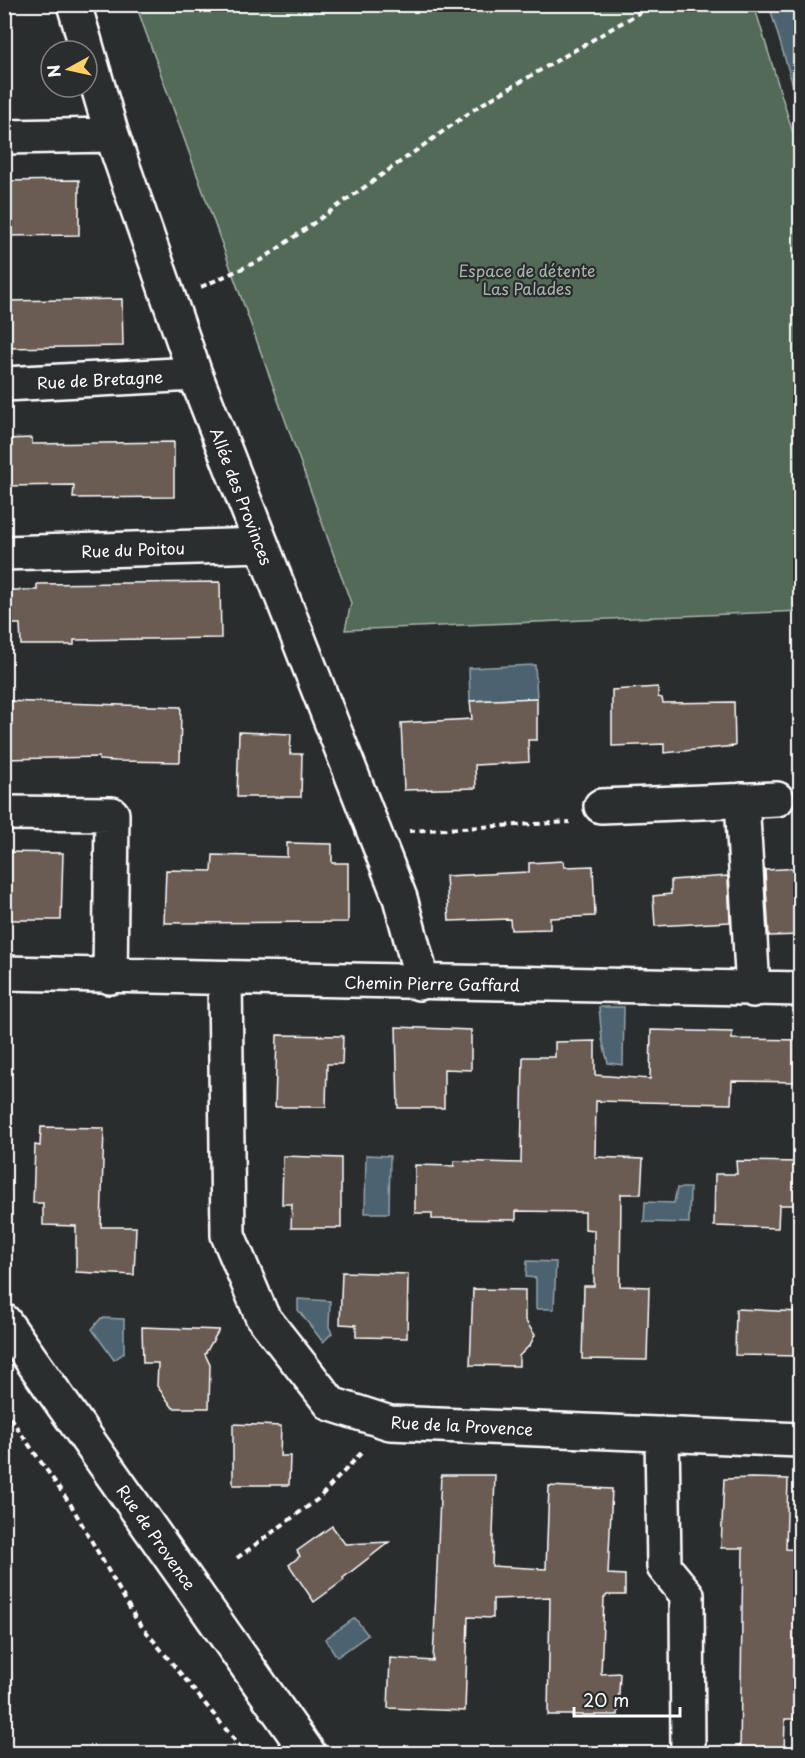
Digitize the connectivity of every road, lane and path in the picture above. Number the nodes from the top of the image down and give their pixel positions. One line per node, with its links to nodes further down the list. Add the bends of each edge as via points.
1 (74, 4): 3 (street, Allée des Provinces)
2 (654, 4): 5 (path, via 479,106 262,259)
3 (112, 135): 4 (street); 5 (street, Allée des Provinces)
4 (4, 137)
5 (169, 299): 6 (street, Allée des Provinces)
6 (195, 374): 7 (street, Rue de Bretagne); 8 (street, Allée des Provinces)
7 (4, 384)
8 (262, 545): 9 (street, Rue du Poitou); 19 (street, Allée des Provinces, via 400,898)
9 (4, 553)
10 (777, 799): 11 (street)
11 (742, 800): 12 (street); 21 (street)
12 (601, 806)
13 (4, 813): 17 (street, via 112,814)
14 (562, 822): 15 (path)
15 (438, 829)
16 (4, 973): 17 (street, Chemin Pierre Gaffard)
17 (110, 977): 18 (street, Chemin Pierre Gaffard)
18 (225, 978): 19 (street, Chemin Pierre Gaffard); 24 (street, Rue de la Provence, via 228,1235 262,1316 331,1404)
19 (419, 983): 21 (street, Chemin Pierre Gaffard)
20 (801, 989): 21 (street, Chemin Pierre Gaffard)
21 (753, 990)
22 (4, 1321): 29 (street, Rue de Provence)
23 (4, 1409): 28 (path, via 71,1505 136,1619)
24 (390, 1423): 25 (street, Rue de la Provence); 27 (path, via 318,1499)
25 (662, 1434): 26 (street, Rue de la Provence); 30 (street, via 664,1567 687,1595)
26 (801, 1440)
27 (237, 1558)
28 (246, 1754)
29 (309, 1754)
30 (688, 1754)

